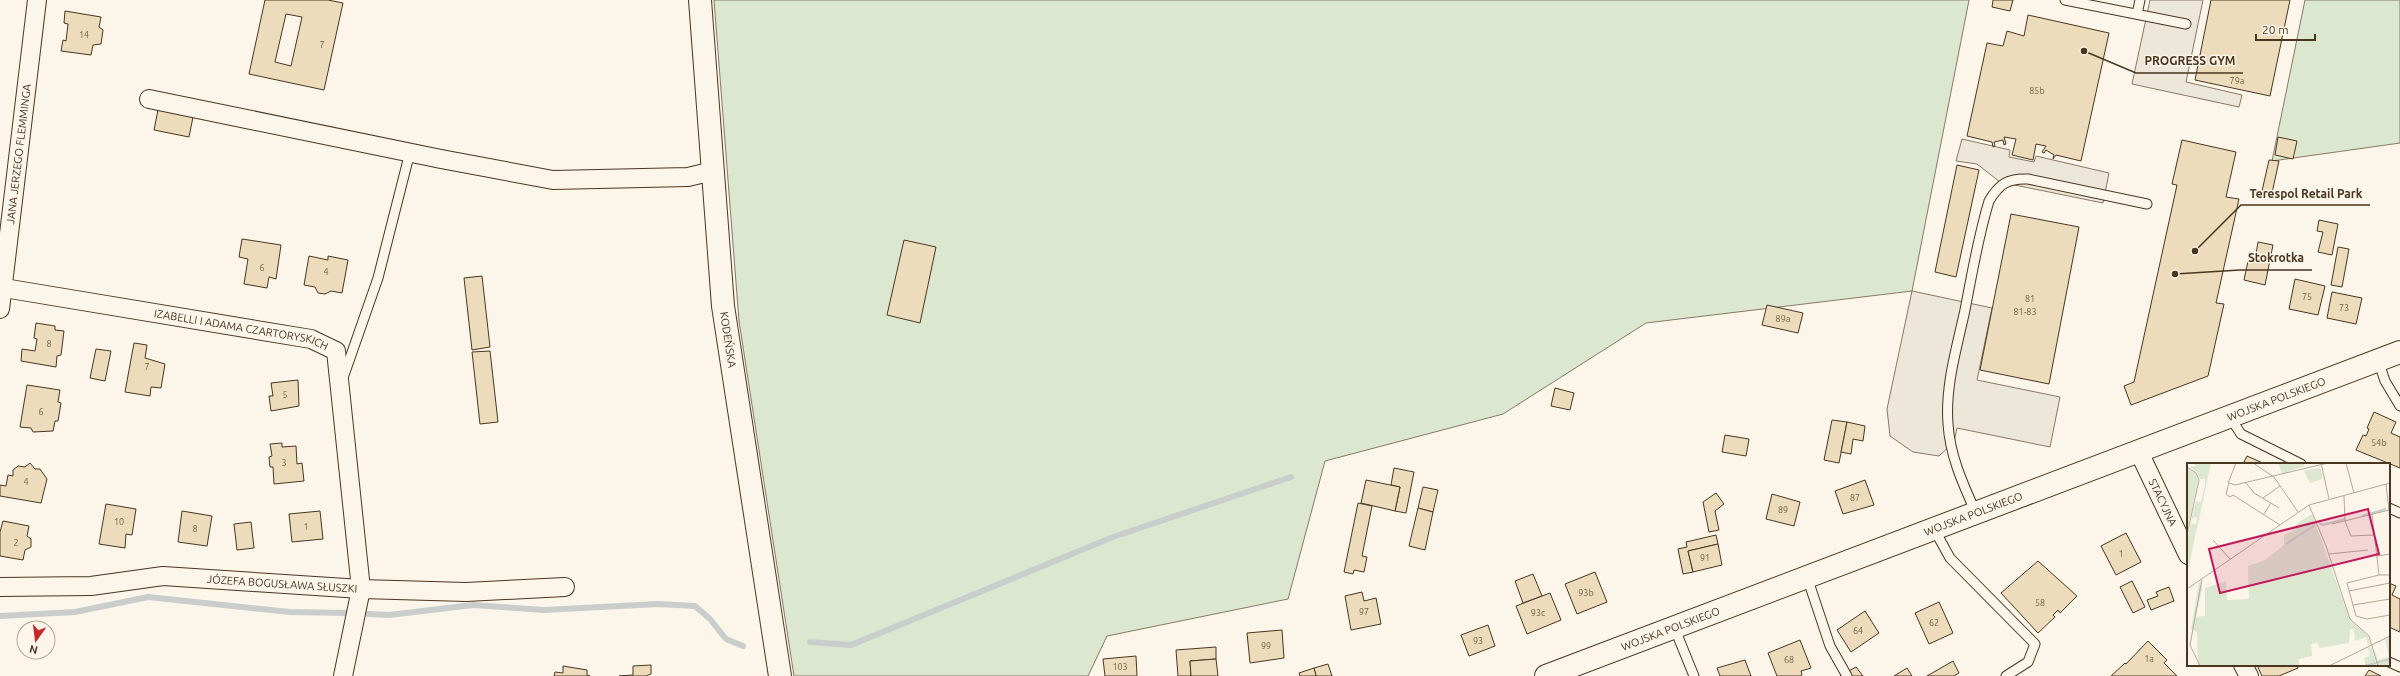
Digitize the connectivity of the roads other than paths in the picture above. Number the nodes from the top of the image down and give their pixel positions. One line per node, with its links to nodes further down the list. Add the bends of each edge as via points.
1 (37, 0): 11 (street, JANA JERZEGO FLEMMINGA)
2 (700, 0): 9 (main road, KODEŃSKA)
3 (2065, 0): 5 (lane)
4 (2140, 0): 5 (lane)
5 (2138, 14): 6 (lane)
6 (2186, 24)
7 (149, 99): 8 (street)
8 (410, 152): 9 (street, via 553,180 688,177); 15 (lane, via 378,278)
9 (714, 171): 34 (main road, KODEŃSKA, via 720,271 729,350)
10 (2147, 204): 21 (lane, via 2017,178 2005,181 1989,201 1951,374 1947,407 1948,431 1957,471)
11 (4, 288): 12 (street, JANA JERZEGO FLEMMINGA); 15 (street, IZABELLI I ADAMA CZARTORYSKICH, via 311,338 336,351)
12 (0, 308)
13 (2400, 352): 14 (main road, WOJSKA POLSKIEGO)
14 (2378, 360): 16 (lane, via 2385,381); 17 (main road, WOJSKA POLSKIEGO)
15 (340, 387): 28 (street, IZABELLI I ADAMA CZARTORYSKICH)
16 (2400, 406)
17 (2229, 416): 18 (main road, WOJSKA POLSKIEGO); 19 (lane, via 2241,434)
18 (2138, 450): 21 (main road, WOJSKA POLSKIEGO); 24 (street, STACYJNA)
19 (2299, 463)
20 (2390, 508): 22 (lane)
21 (1976, 513): 23 (main road, WOJSKA POLSKIEGO)
22 (2400, 513)
23 (1934, 529): 25 (main road, WOJSKA POLSKIEGO); 38 (lane, via 1950,558 2035,644 2028,662)
24 (2186, 546)
25 (1807, 577): 29 (main road, WOJSKA POLSKIEGO); 37 (lane, via 1830,646)
26 (0, 587): 28 (street, JÓZEFA BOGUSŁAWA SŁUSZKI, via 91,586 163,576)
27 (565, 587): 28 (street, JÓZEFA BOGUSŁAWA SŁUSZKI, via 466,592)
28 (361, 589): 33 (street, IZABELLI I ADAMA CZARTORYSKICH)
29 (1674, 627): 35 (main road, WOJSKA POLSKIEGO); 36 (lane)
30 (2390, 662): 32 (lane)
31 (2244, 666): 39 (street)
32 (2400, 667)
33 (343, 676)
34 (780, 676)
35 (1546, 676)
36 (1694, 676)
37 (1846, 676)
38 (2006, 676)
39 (2249, 676)

